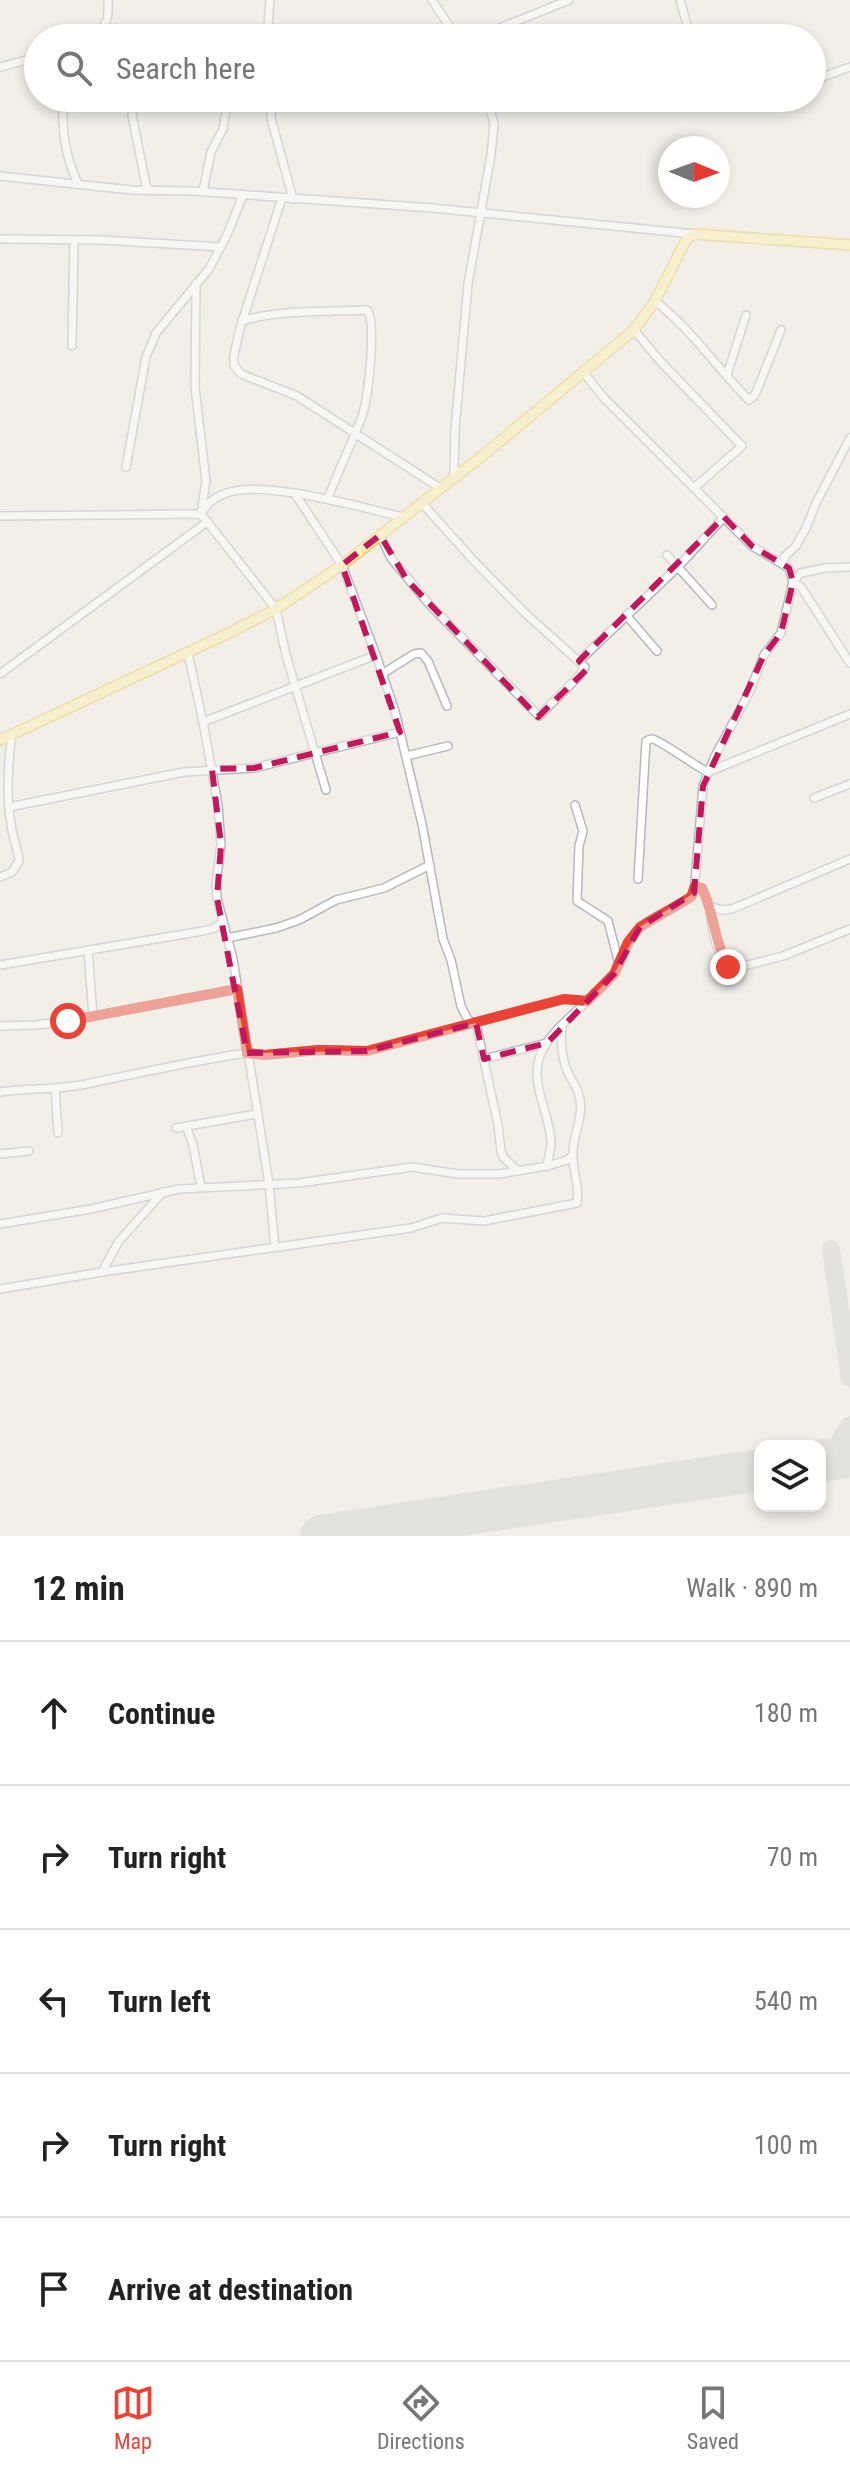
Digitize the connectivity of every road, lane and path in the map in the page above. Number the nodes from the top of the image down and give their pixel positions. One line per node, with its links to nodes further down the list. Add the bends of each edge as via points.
1 (108, 0): 7 (street)
2 (270, 0): 8 (street)
3 (432, 0): 9 (street)
4 (569, 0): 6 (street)
5 (680, 0): 11 (street)
6 (545, 4): 10 (street)
7 (107, 24)
8 (268, 24)
9 (448, 24)
10 (504, 24)
11 (687, 24)
12 (24, 61): 13 (street)
13 (0, 67)
14 (850, 67): 15 (street)
15 (826, 76)
16 (63, 112): 22 (street, via 67,159)
17 (132, 112): 23 (street)
18 (226, 112): 24 (street)
19 (271, 112): 27 (street)
20 (491, 112): 28 (street, via 494,124)
21 (0, 176): 22 (street)
22 (78, 184): 23 (street)
23 (147, 190): 24 (street)
24 (203, 191): 25 (street)
25 (243, 195): 26 (street); 33 (street)
26 (282, 198): 27 (street); 37 (street)
27 (293, 199): 28 (street)
28 (482, 213): 29 (street); 46 (street, via 468,284)
29 (694, 234): 32 (main road); 35 (main road)
30 (0, 239): 31 (street)
31 (74, 240): 33 (street); 40 (street)
32 (850, 245)
33 (221, 247): 34 (street)
34 (196, 284): 45 (street, via 156,333 146,357); 52 (street, via 195,387 206,481)
35 (655, 301): 38 (main road); 42 (street)
36 (746, 315): 42 (street)
37 (242, 321): 43 (street, via 234,355 241,374 297,396); 43 (street, via 367,310 371,344 364,408)
38 (634, 330): 41 (main road); 48 (street, via 742,446)
39 (781, 330): 42 (street, via 752,399)
40 (72, 346)
41 (584, 373): 46 (main road); 48 (street)
42 (727, 375)
43 (355, 435): 47 (street); 50 (street)
44 (850, 438): 59 (street)
45 (126, 467)
46 (454, 477): 47 (main road)
47 (440, 488): 51 (main road)
48 (694, 488): 55 (street)
49 (295, 494): 50 (street); 52 (street, via 226,492 207,503); 60 (street)
50 (328, 499): 54 (street)
51 (421, 502): 54 (main road); 70 (street)
52 (201, 514): 53 (street); 56 (street)
53 (0, 516)
54 (403, 517): 57 (main road)
55 (724, 517): 59 (street, via 752,546); 61 (street)
56 (207, 522): 65 (street); 72 (street)
57 (380, 535): 60 (main road); 70 (street, via 407,580 539,716 584,671)
58 (667, 555): 61 (street)
59 (783, 563): 63 (street)
60 (342, 565): 65 (main road); 69 (street)
61 (678, 567): 64 (street); 66 (street)
62 (850, 567): 63 (street, via 801,573)
63 (793, 582): 71 (street); 85 (street, via 781,633 764,655)
64 (712, 605)
65 (276, 609): 68 (main road); 74 (street)
66 (626, 615): 67 (street); 70 (street)
67 (657, 651)
68 (188, 653): 77 (street); 79 (main road)
69 (376, 655): 73 (street); 74 (street)
70 (579, 661)
71 (850, 663)
72 (0, 674)
73 (382, 674): 75 (street, via 421,653); 78 (street)
74 (296, 685): 77 (street); 82 (street)
75 (447, 706)
76 (850, 714): 85 (street)
77 (203, 722): 84 (street)
78 (400, 732): 82 (street); 83 (street)
79 (12, 734): 80 (main road); 90 (street)
80 (0, 740)
81 (448, 746): 83 (street)
82 (315, 752): 84 (street, via 254,768); 87 (street)
83 (406, 756): 92 (street)
84 (212, 769): 90 (street); 97 (street, via 221,845 216,883)
85 (708, 772): 94 (street, via 661,742 646,741); 95 (street, via 700,802)
86 (850, 784): 88 (street)
87 (326, 790)
88 (814, 798)
89 (575, 805): 101 (street, via 583,831 577,901 608,921)
90 (9, 807): 93 (street, via 19,861)
91 (850, 859): 96 (street, via 732,909)
92 (430, 865): 99 (street, via 287,924); 106 (street, via 461,1006)
93 (0, 877)
94 (638, 879)
95 (695, 886): 96 (street, via 702,888); 101 (street, via 691,897 640,927)
96 (710, 906): 98 (street, via 719,949 732,969 783,956)
97 (223, 922): 99 (street); 100 (street, via 203,931)
98 (850, 929)
99 (227, 938): 103 (street)
100 (88, 950): 102 (street); 105 (street)
101 (619, 964): 104 (street)
102 (0, 965)
103 (237, 989): 105 (street); 110 (street)
104 (587, 1001): 106 (street, via 564,999); 108 (street)
105 (93, 1016): 107 (street)
106 (474, 1023): 110 (street, via 367,1051); 111 (street)
107 (0, 1026)
108 (562, 1027): 109 (street); 120 (street, via 564,1060 581,1114)
109 (547, 1043): 111 (street); 121 (street, via 537,1066 551,1141)
110 (247, 1053): 112 (street); 114 (street)
111 (484, 1059): 122 (street, via 501,1151)
112 (55, 1088): 113 (street); 117 (street)
113 (0, 1092)
114 (257, 1114): 115 (street); 123 (street)
115 (186, 1126): 116 (street); 124 (street)
116 (176, 1128)
117 (58, 1133)
118 (29, 1151): 119 (street)
119 (0, 1154)
120 (572, 1156): 121 (street); 127 (street, via 578,1197 573,1205 484,1221 442,1218 411,1228)
121 (547, 1166): 122 (street)
122 (518, 1171): 123 (street, via 478,1175 412,1167)
123 (269, 1184): 124 (street); 127 (street)
124 (201, 1187): 125 (street)
125 (163, 1192): 126 (street); 128 (street, via 119,1241)
126 (1, 1224)
127 (275, 1248): 128 (street)
128 (102, 1272): 129 (street)
129 (0, 1289)

